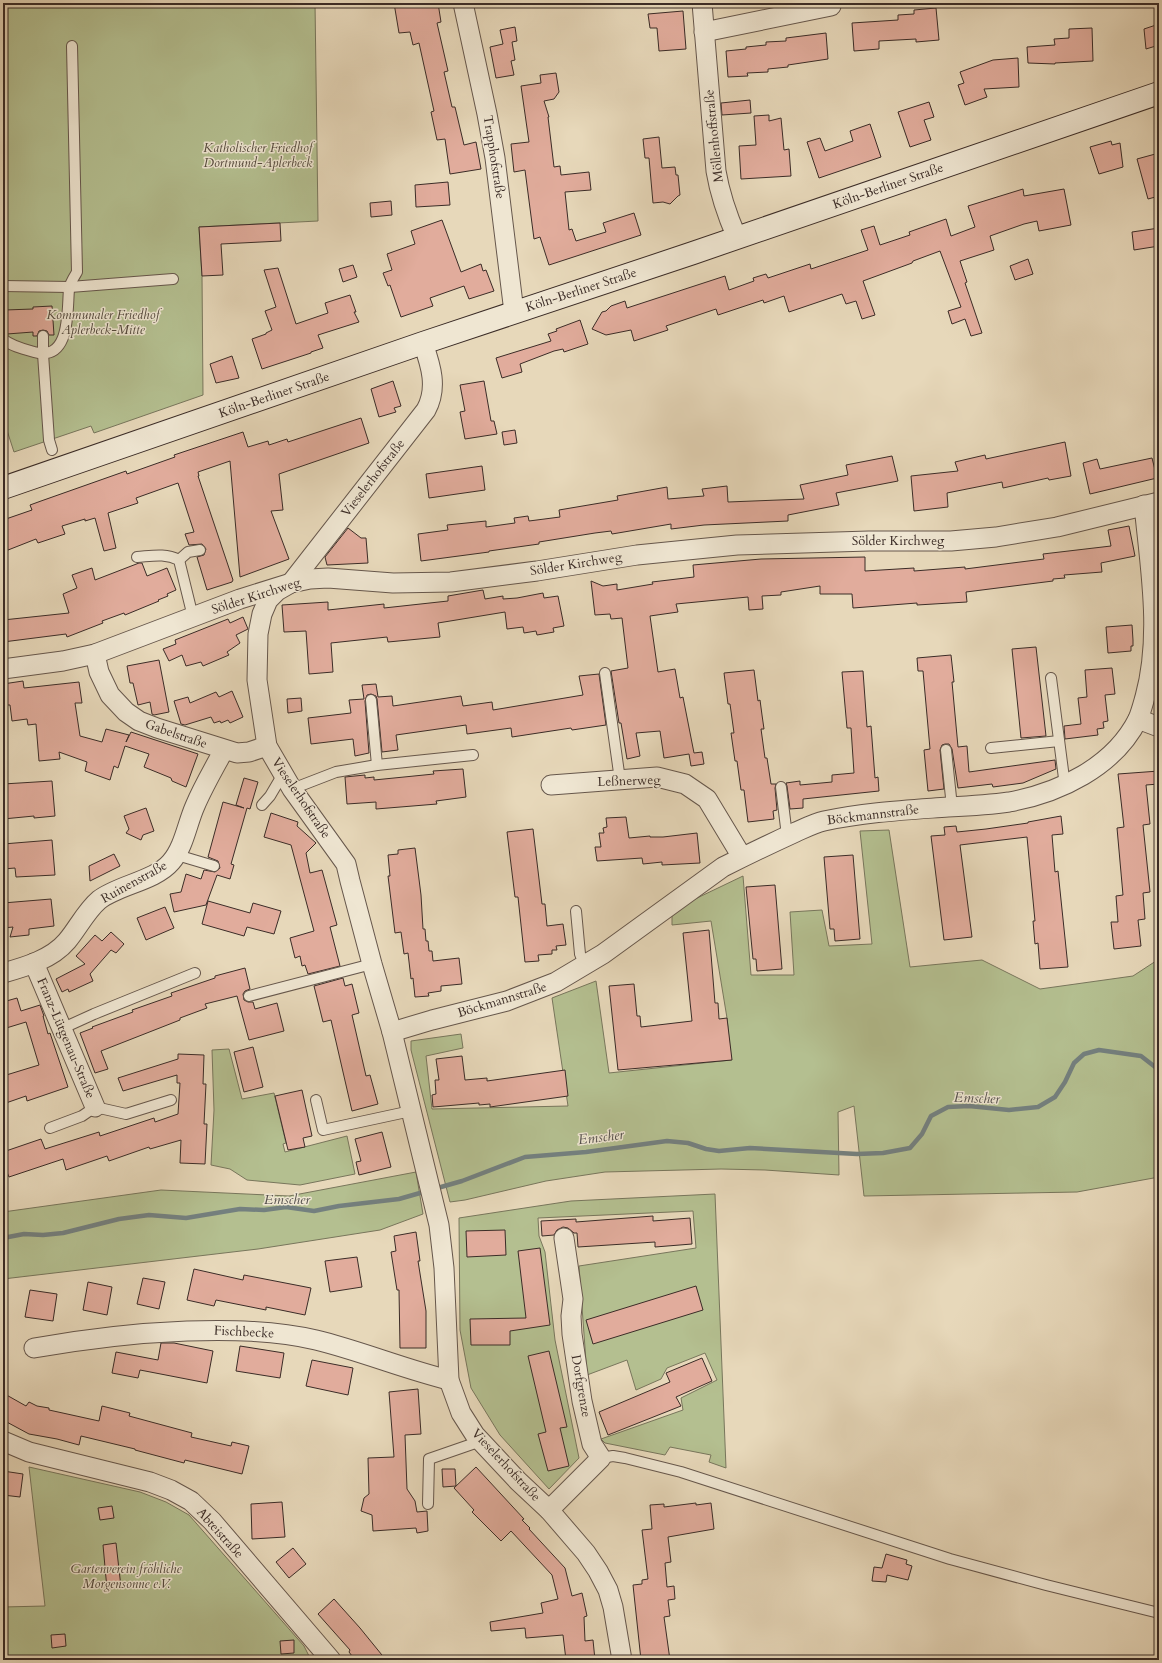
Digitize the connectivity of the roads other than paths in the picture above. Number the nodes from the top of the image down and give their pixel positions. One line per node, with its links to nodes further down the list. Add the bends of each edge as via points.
1 (463, 3): 11 (street, Trapphofstraße, via 495,158)
2 (702, 3): 4 (street, Möllenhoffstraße)
3 (831, 6): 4 (street)
4 (704, 32): 7 (street, Möllenhoffstraße, via 716,171 726,214)
5 (72, 46): 10 (lane, via 77,272)
6 (1159, 93): 7 (main road, Köln-Berliner Straße)
7 (737, 238): 11 (main road, Köln-Berliner Straße)
8 (173, 279): 10 (lane)
9 (3, 286): 10 (lane)
10 (70, 287): 15 (lane, via 68,318 63,338 56,348)
11 (514, 312): 14 (main road, Köln-Berliner Straße)
12 (43, 336): 15 (lane)
13 (3, 339): 15 (lane, via 26,350)
14 (423, 343): 17 (main road, Köln-Berliner Straße); 22 (street, Vieselerhofstraße, via 429,360 433,388 430,403)
15 (43, 354): 16 (lane, via 49,440)
16 (52, 450)
17 (3, 488)
18 (1151, 504): 22 (street, Sölder Kirchweg, via 1057,527 996,537 951,541 737,545 637,555 451,582 392,583 328,578); 24 (street, Böckmannstraße)
19 (200, 550): 21 (lane, via 188,552)
20 (137, 557): 21 (lane, via 170,556)
21 (179, 560): 23 (lane)
22 (291, 582): 23 (street, Sölder Kirchweg); 33 (street, Vieselerhofstraße, via 276,591 268,600 258,634 257,680)
23 (193, 617): 25 (street, Sölder Kirchweg)
24 (1156, 617): 30 (street, Böckmannstraße, via 1152,664)
25 (95, 654): 26 (street, Sölder Kirchweg); 35 (street, Gabelstraße, via 99,672 110,695 126,712 139,721 157,728)
26 (3, 669)
27 (605, 673): 39 (lane)
28 (1051, 678): 32 (lane)
29 (371, 700): 38 (lane)
30 (1138, 719): 31 (street); 42 (street, Böckmannstraße, via 1113,752)
31 (1159, 727)
32 (1059, 741): 34 (lane); 42 (lane)
33 (267, 746): 35 (street, via 249,752); 40 (street, Vieselerhofstraße)
34 (991, 748)
35 (224, 750): 47 (street, Ruinenstraße, via 194,807)
36 (946, 750): 45 (lane)
37 (473, 755): 38 (lane)
38 (377, 765): 40 (lane)
39 (620, 780): 41 (street, Leßnerweg); 48 (street, Leßnerweg, via 657,777 685,784 707,799)
40 (288, 781): 44 (lane); 52 (street, Vieselerhofstraße, via 346,864)
41 (551, 785)
42 (1065, 786): 45 (street, Böckmannstraße, via 1009,802)
43 (780, 787): 46 (lane)
44 (262, 805)
45 (952, 807): 46 (street, Böckmannstraße, via 896,811 823,821)
46 (787, 836): 48 (street, Böckmannstraße)
47 (176, 854): 49 (lane); 51 (street, Ruinenstraße, via 161,870 99,900 66,942)
48 (742, 857): 53 (street, Böckmannstraße)
49 (214, 866)
50 (576, 910): 53 (lane, via 580,954)
51 (34, 963): 54 (street, Ruinenstraße); 57 (street, Franz-Lütgenau-Straße)
52 (372, 964): 56 (lane); 58 (street, Vieselerhofstraße)
53 (585, 966): 58 (street, Böckmannstraße, via 525,995)
54 (3, 973)
55 (195, 973): 57 (lane)
56 (248, 996)
57 (61, 1029): 61 (street, Franz-Lütgenau-Straße)
58 (392, 1032): 62 (street, Vieselerhofstraße)
59 (171, 1100): 61 (lane, Franz-Lütgenau-Straße, via 126,1114)
60 (316, 1100): 62 (lane, via 323,1130)
61 (95, 1107): 63 (lane, via 82,1116)
62 (411, 1111): 66 (street, Vieselerhofstraße, via 435,1206 444,1268)
63 (50, 1128)
64 (564, 1238): 69 (street, Dorfgrenze, via 573,1299 572,1334 582,1401 592,1444)
65 (34, 1348): 66 (street, Fischbecke, via 85,1339 152,1333 234,1330 262,1332 316,1340)
66 (449, 1380): 68 (street, Vieselerhofstraße, via 461,1413)
67 (3, 1441): 73 (street, Abteistraße, via 29,1452 150,1482 191,1501 212,1521)
68 (481, 1441): 70 (lane, via 429,1459); 71 (street, Vieselerhofstraße)
69 (601, 1458): 71 (street); 72 (lane, via 626,1458 681,1472 950,1559 1046,1586)
70 (428, 1504)
71 (549, 1510): 74 (street, Vieselerhofstraße, via 586,1553 608,1590)
72 (1159, 1613)
73 (331, 1660)
74 (622, 1660)

